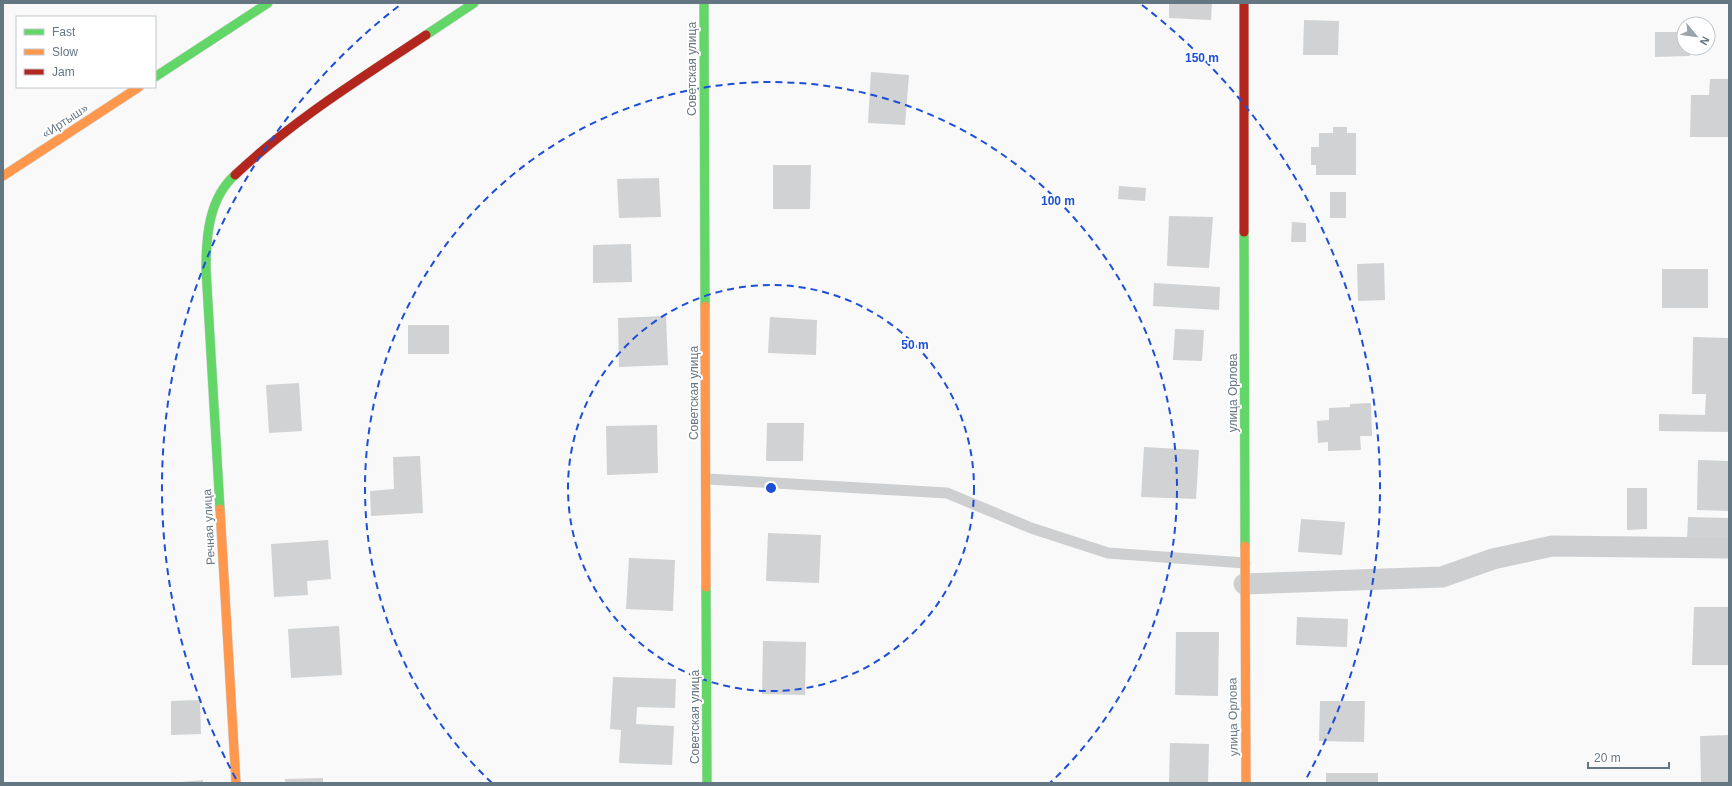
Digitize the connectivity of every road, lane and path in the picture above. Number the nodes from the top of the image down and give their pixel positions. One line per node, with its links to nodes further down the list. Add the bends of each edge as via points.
1 (268, 3): 5 (main road)
2 (474, 3): 12 (main road, Речная улица, via 342,91 259,152 228,181 212,212 206,241 206,269)
3 (704, 3): 8 (main road, Советская улица)
4 (1244, 3): 10 (main road, улица Орлова)
5 (156, 76)
6 (137, 88): 7 (main road, «Иртыш»)
7 (3, 176)
8 (707, 479): 10 (lane, via 947,494 1031,528 1108,553); 13 (main road, Советская улица)
9 (1729, 548): 11 (street, via 1552,546 1493,559 1442,578)
10 (1245, 563): 11 (main road, улица Орлова)
11 (1244, 584): 14 (main road, улица Орлова)
12 (236, 783)
13 (707, 783)
14 (1246, 783)

